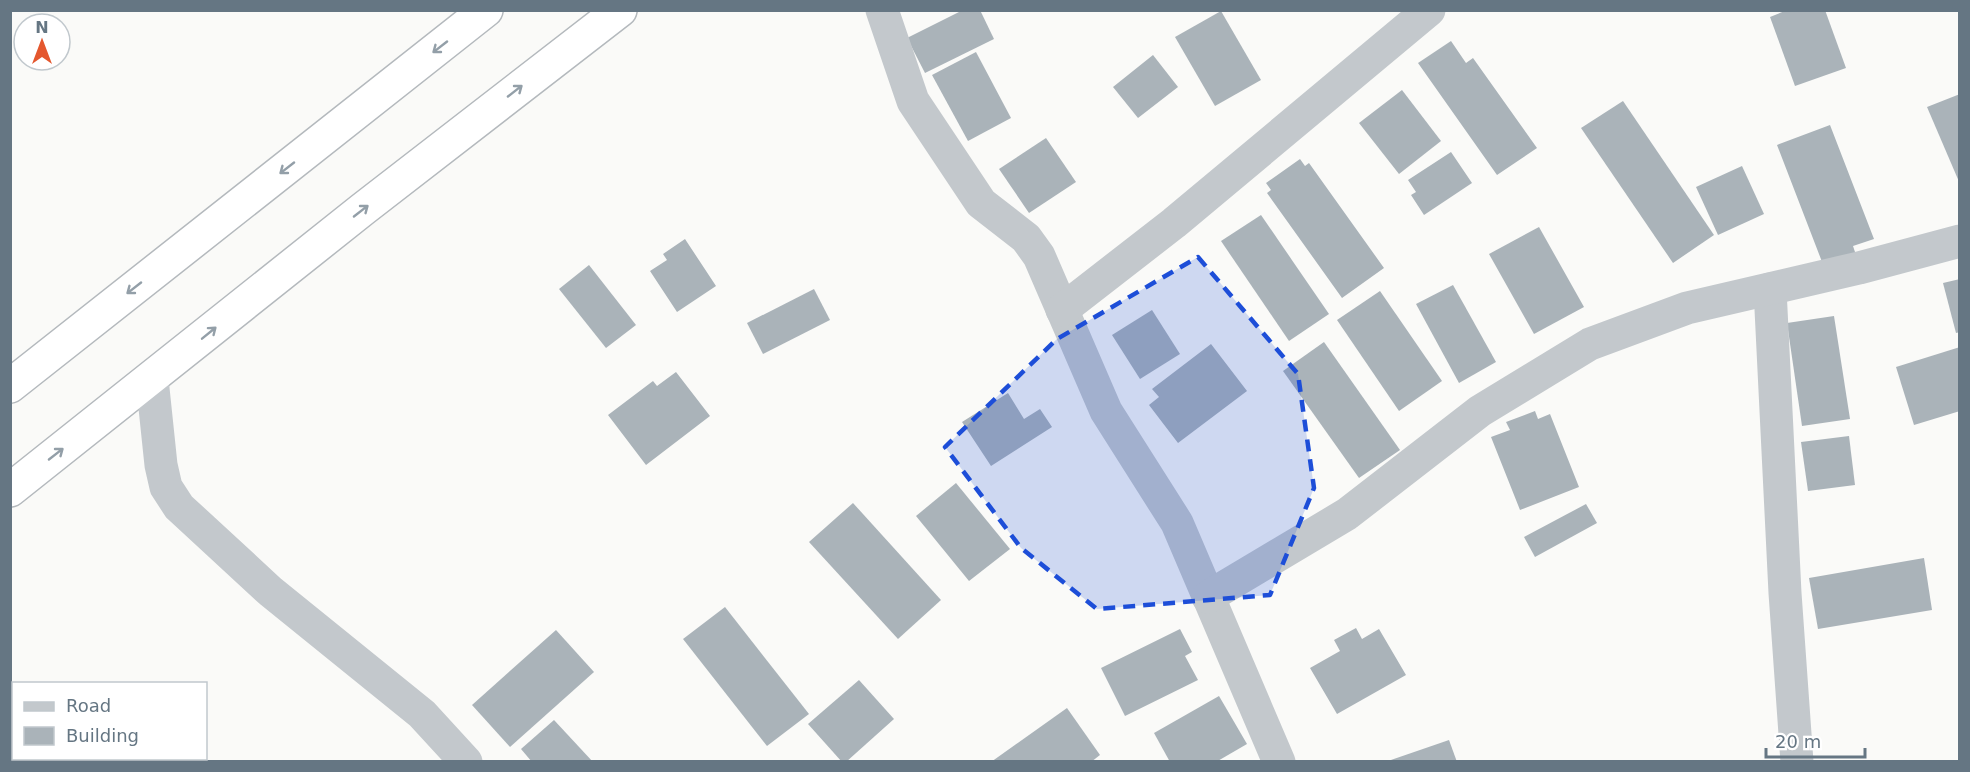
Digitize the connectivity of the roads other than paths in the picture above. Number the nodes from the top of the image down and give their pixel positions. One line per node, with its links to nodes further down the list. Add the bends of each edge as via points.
1 (486, 10): 9 (highway, one-way to 9)
2 (620, 10): 8 (highway, one-way to 2)
3 (882, 10): 7 (street, via 913,101 981,203 1026,238 1039,256)
4 (1429, 10): 7 (street, via 1174,223)
5 (1959, 241): 6 (street)
6 (1770, 289): 11 (street, via 1687,308 1590,344 1480,411 1347,514); 14 (street)
7 (1062, 310): 11 (street, via 1106,411 1177,523)
8 (152, 379): 10 (highway, one-way to 8); 12 (street, via 161,465 166,487 179,507 270,591 422,714)
9 (10, 386)
10 (10, 490)
11 (1208, 597): 13 (street)
12 (466, 762)
13 (1279, 762)
14 (1797, 762)

